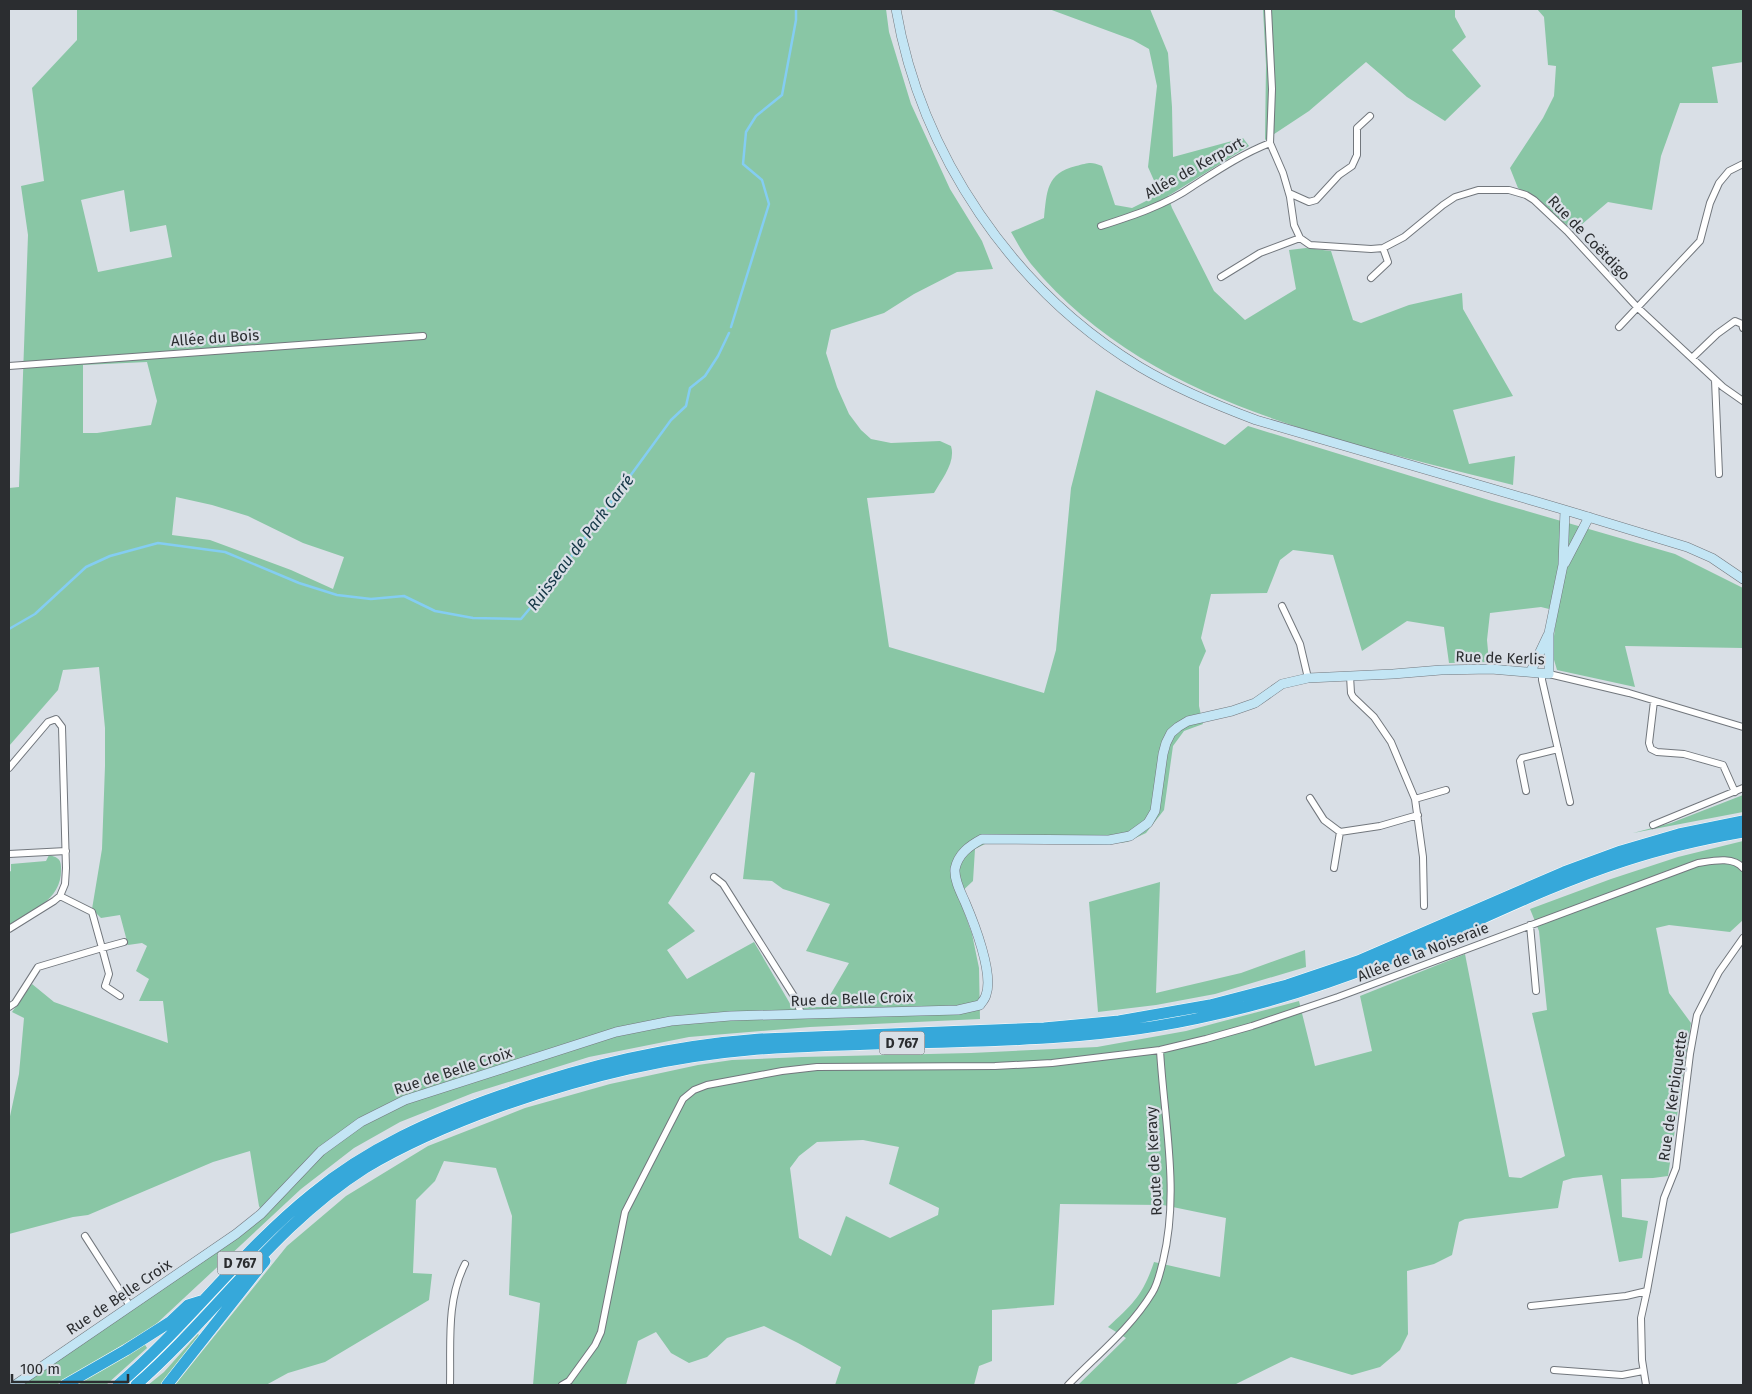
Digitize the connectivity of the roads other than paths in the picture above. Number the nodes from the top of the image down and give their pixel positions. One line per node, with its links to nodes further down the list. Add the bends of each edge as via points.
1 (896, 9): 21 (street, via 908,63 924,107 972,202 1004,246 1050,298 1111,348 1170,384 1256,420)
2 (1268, 9): 4 (street, via 1272,89)
3 (1370, 116): 6 (street, via 1357,128 1357,155 1352,166 1316,200 1309,202)
4 (1270, 143): 6 (street); 7 (street, Allée de Kerport, via 1224,165 1165,201)
5 (1743, 164): 12 (street, via 1720,182 1700,241)
6 (1289, 193): 8 (street, via 1294,225)
7 (1101, 226)
8 (1300, 238): 9 (street, Rue de Coëtdigo, via 1310,245); 10 (street, via 1260,253)
9 (1383, 248): 11 (street, via 1388,262); 12 (street, Rue de Coëtdigo, via 1404,237 1455,197 1478,190 1509,190 1534,200)
10 (1221, 277)
11 (1371, 278)
12 (1637, 307): 13 (street); 16 (street, Rue de Coëtdigo)
13 (1619, 327)
14 (1743, 328): 16 (street, via 1735,321)
15 (423, 336): 17 (street, Allée du Bois)
16 (1692, 358): 18 (street, Rue de Coëtdigo)
17 (9, 366)
18 (1715, 380): 19 (street, Rue de Coëtdigo); 20 (street)
19 (1743, 401)
20 (1719, 474)
21 (1565, 510): 22 (street); 23 (street)
22 (1589, 517): 23 (street); 24 (street, via 1687,547 1712,558)
23 (1563, 565): 26 (street)
24 (1743, 579)
25 (1282, 606): 30 (street, via 1300,644)
26 (1549, 633): 27 (street); 28 (street)
27 (1531, 671): 28 (street, Rue de Kerlis); 29 (street, Rue de Kerlis, via 1441,670)
28 (1545, 673): 31 (street, Rue de Kerlis); 33 (street, via 1542,680)
29 (1350, 676): 30 (street, Rue de Kerlis); 40 (street, via 1353,697 1374,717 1391,742)
30 (1308, 678): 61 (street, Rue de Kerlis, via 1282,684 1255,703 1188,721 1170,734 1155,811 1148,823 1130,836 1108,840 982,838 968,846 959,857 955,870 985,962 988,984)
31 (1654, 701): 32 (street, Rue de Kerlis); 38 (street, via 1651,749 1723,765)
32 (1743, 727)
33 (1558, 749): 37 (street, via 1522,758); 41 (street)
34 (9, 768): 47 (street, via 48,722 56,719 62,727)
35 (1743, 788): 38 (street)
36 (1446, 790): 40 (street)
37 (1526, 792)
38 (1735, 792): 44 (street)
39 (1310, 798): 45 (street, via 1324,820)
40 (1414, 799): 42 (street)
41 (1570, 802)
42 (1418, 815): 45 (street, via 1380,826); 53 (street)
43 (1743, 821): 69 (highway, D 767, via 1621,851 1358,960 1287,985 1210,1005 1118,1021 1044,1028 728,1041 642,1054 568,1073 440,1118 366,1156 311,1194)
44 (1653, 825)
45 (1340, 832): 49 (street)
46 (1743, 832): 65 (highway, D 767, via 1671,847 1613,864 1351,974 1266,1002 1206,1017 1055,1038 720,1053 629,1068 574,1082 478,1115 406,1145 342,1184)
47 (66, 851): 48 (street); 52 (street, via 65,884)
48 (9, 854)
49 (1334, 868)
50 (1743, 868): 54 (street, Allée de la Noiseraie, via 1728,860 1698,863)
51 (714, 877): 63 (street, via 723,884 797,1001)
52 (60, 896): 55 (street); 58 (street, via 92,912)
53 (1424, 906)
54 (1530, 925): 59 (street); 64 (street, Allée de la Noiseraie, via 1338,997 1252,1026)
55 (9, 929)
56 (1743, 938): 68 (street, Rue de Kerbiquette, via 1719,972 1697,1015 1676,1168 1664,1198)
57 (124, 942): 58 (street)
58 (102, 948): 60 (street, via 109,974 105,986); 62 (street, via 38,967 15,1003)
59 (1536, 991)
60 (120, 996)
61 (980, 1005): 63 (street, Rue de Belle Croix / D 767, via 958,1010)
62 (9, 1007)
63 (801, 1014): 70 (street, Rue de Belle Croix / D 767, via 730,1016 616,1032 406,1100 361,1122 315,1157 261,1214 236,1234)
64 (1160, 1050): 80 (street, Allée de la Noiseraie, via 1052,1064 817,1067 707,1085 694,1090 683,1099 626,1212 601,1332 569,1381); 81 (street, Route de Keravy, via 1172,1206 1159,1278 1154,1291 1132,1321)
65 (290, 1227): 77 (highway, D 767); 78 (highway)
66 (85, 1236): 70 (street)
67 (464, 1264): 79 (street, via 452,1301)
68 (1647, 1291): 71 (street); 73 (street, Rue de Kerbiquette, via 1641,1318)
69 (205, 1299): 75 (highway, via 188,1305 170,1322); 76 (highway, D 767)
70 (130, 1306): 74 (street, Rue de Belle Croix / D 767)
71 (1531, 1306)
72 (1554, 1370): 73 (street, via 1622,1374)
73 (1643, 1371): 82 (street, Rue de Kerbiquette)
74 (18, 1384)
75 (64, 1385)
76 (118, 1385)
77 (136, 1385)
78 (167, 1385)
79 (450, 1385)
80 (562, 1385)
81 (1068, 1385)
82 (1646, 1385)

